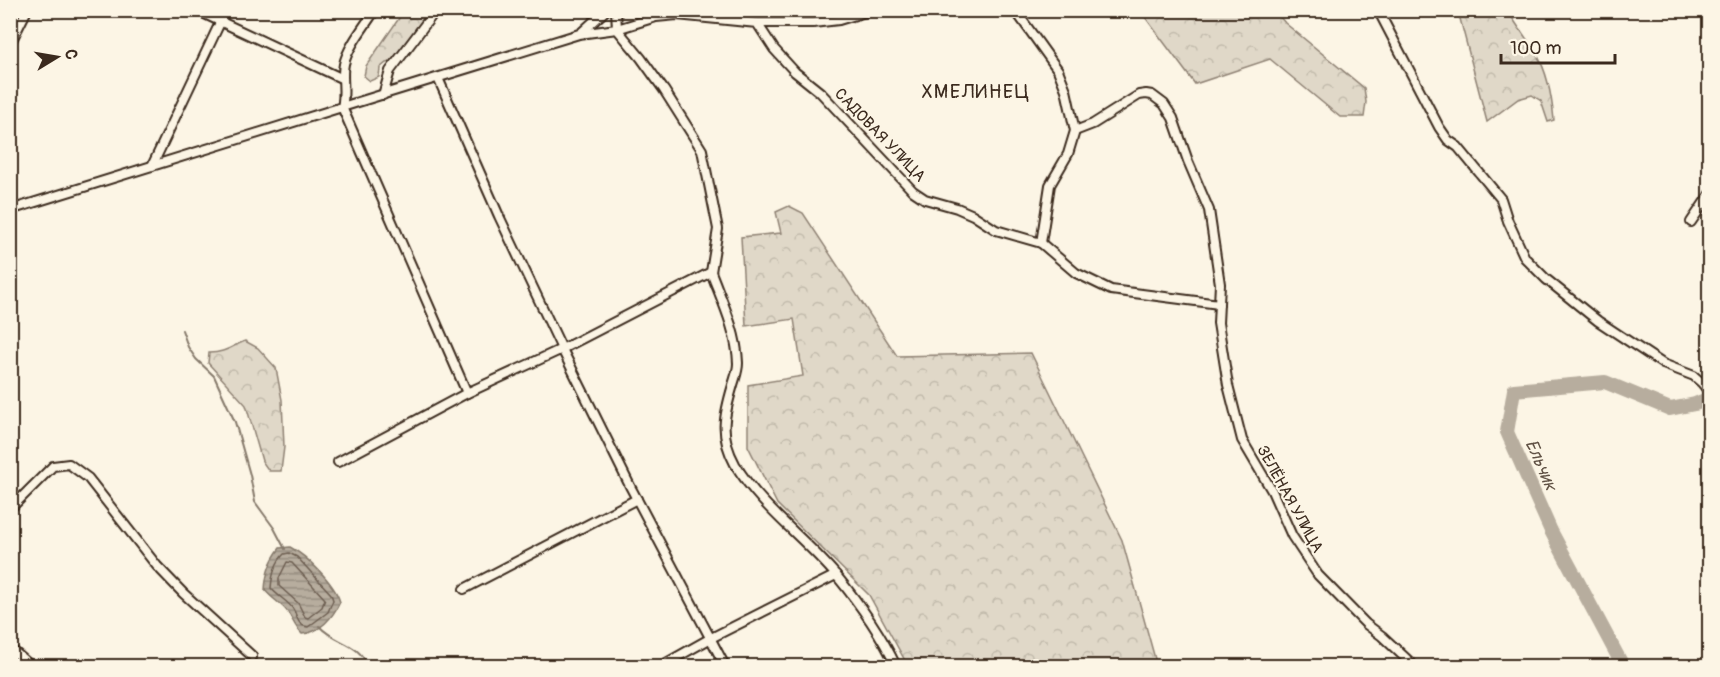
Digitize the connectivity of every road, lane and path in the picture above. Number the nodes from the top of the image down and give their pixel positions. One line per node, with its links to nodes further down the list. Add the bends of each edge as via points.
1 (27, 10): 15 (street)
2 (196, 10): 11 (street)
3 (226, 10): 11 (street)
4 (375, 10): 17 (street, via 351,48 344,64)
5 (436, 10): 18 (street, via 390,71)
6 (606, 10): 14 (street)
7 (616, 10): 13 (street)
8 (872, 10): 12 (street, via 813,23)
9 (1015, 10): 20 (street, via 1058,70)
10 (1378, 10): 30 (street, via 1439,127 1501,199 1526,258 1598,321 1663,364 1694,376)
11 (221, 22): 17 (street); 21 (street)
12 (757, 23): 13 (street, via 677,15); 25 (street, САДОВАЯ УЛИЦА, via 795,72 827,99 913,191 925,199 957,208 996,230)
13 (616, 29): 14 (street); 26 (street, via 664,90 702,150 718,229)
14 (579, 34): 16 (street)
15 (10, 44)
16 (438, 78): 18 (street); 28 (street)
17 (344, 79): 19 (street)
18 (383, 94): 19 (street)
19 (342, 107): 21 (street); 29 (street)
20 (1075, 131): 25 (street, via 1068,154 1050,185); 27 (street, ЗЕЛЁНАЯ УЛИЦА, via 1139,95 1152,95 1164,104 1209,210 1220,284)
21 (152, 166): 23 (street)
22 (1710, 194): 24 (street)
23 (10, 210)
24 (1691, 222)
25 (1041, 243): 27 (street, via 1076,273 1111,290)
26 (711, 272): 28 (street); 34 (street, via 737,352 738,367 723,432 735,463 764,502)
27 (1219, 303): 43 (street, ЗЕЛЁНАЯ УЛИЦА, via 1218,323 1228,385 1242,440 1272,491 1292,536 1318,575)
28 (562, 349): 29 (street); 32 (street)
29 (467, 393): 31 (street)
30 (1710, 393)
31 (338, 462)
32 (637, 499): 35 (street); 36 (street)
33 (10, 509): 38 (street, via 52,466 69,464 88,478 176,587)
34 (836, 575): 36 (street); 42 (street, via 886,644)
35 (464, 589)
36 (711, 638): 40 (street); 41 (street)
37 (10, 648): 39 (street)
38 (252, 656)
39 (31, 666)
40 (661, 666)
41 (725, 666)
42 (896, 666)
43 (1414, 666)

